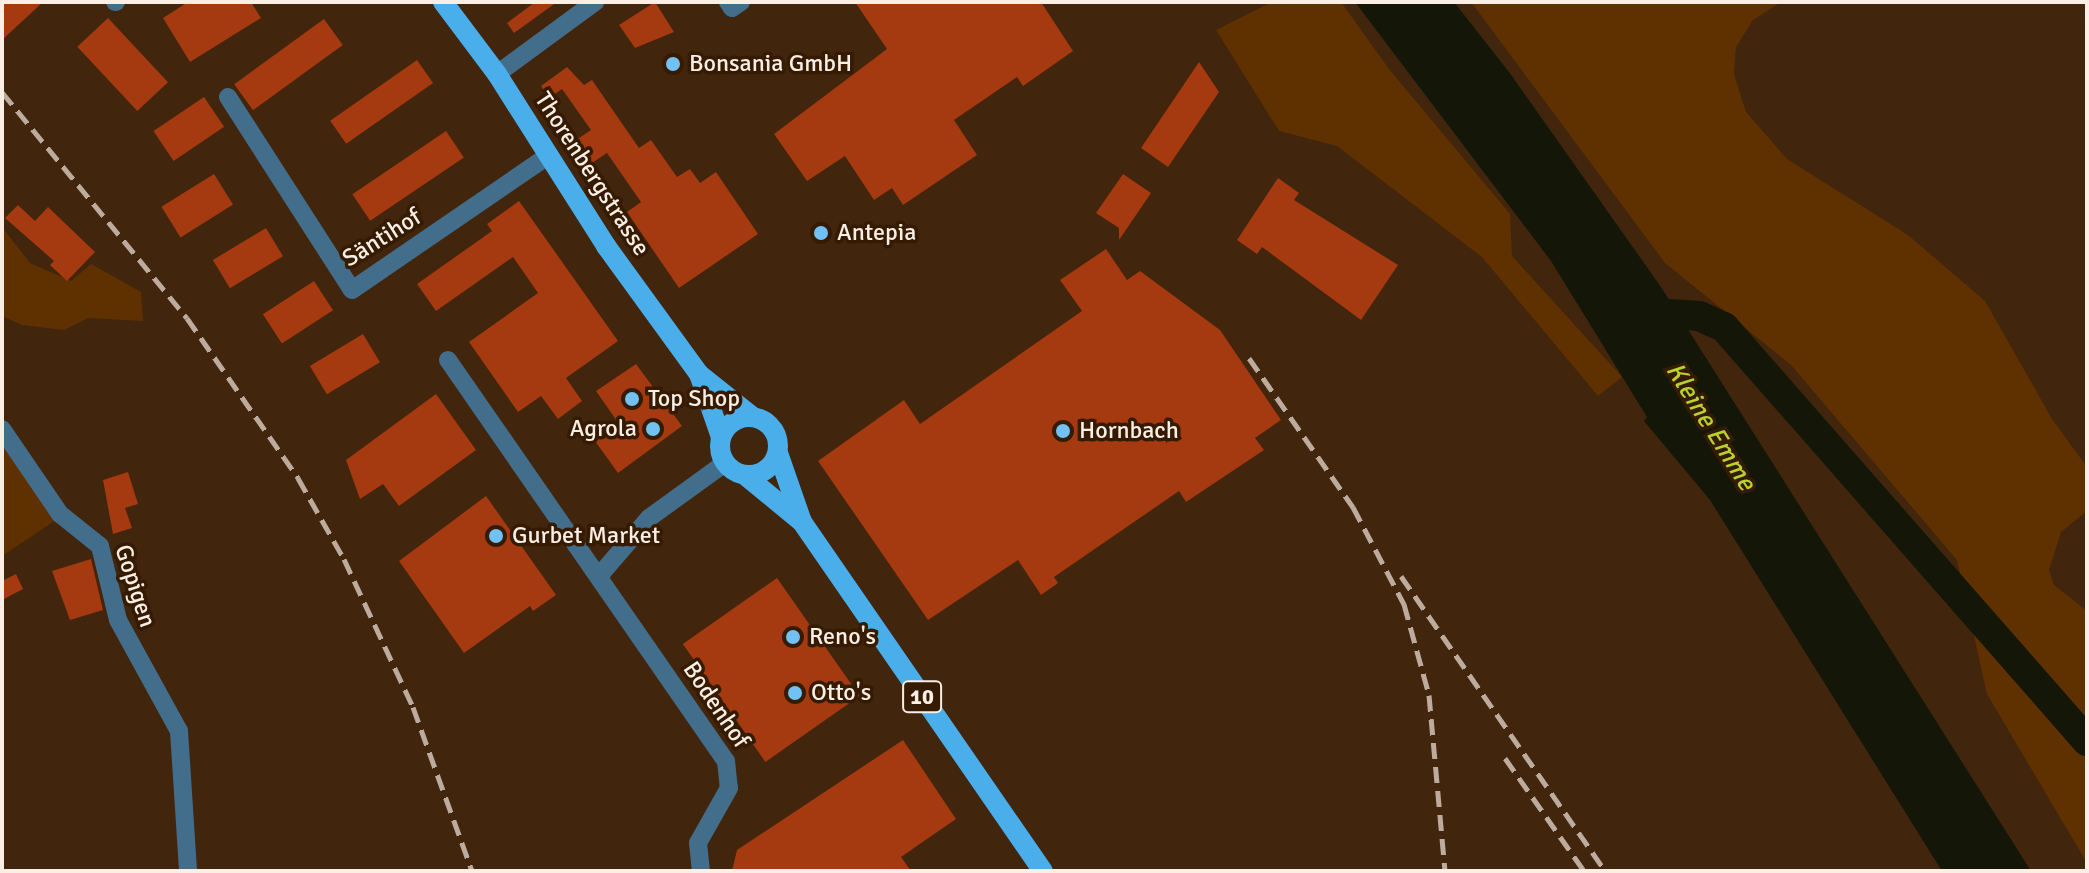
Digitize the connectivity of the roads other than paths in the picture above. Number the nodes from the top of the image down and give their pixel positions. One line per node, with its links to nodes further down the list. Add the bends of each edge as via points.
1 (443, 2): 3 (main road, Thorenbergstrasse / 10)
2 (595, 2): 3 (street)
3 (497, 74): 5 (main road, Thorenbergstrasse / 10)
4 (228, 97): 5 (street, Säntihof, via 352,290)
5 (546, 157): 7 (main road, Thorenbergstrasse / 10)
6 (448, 360): 15 (street, Bodenhof)
7 (699, 374): 8 (main road, Thorenbergstrasse / 10); 10 (main road, Thorenbergstrasse / 10)
8 (753, 417): 10 (main road, via 731,423); 11 (main road, 10, via 772,427)
9 (2, 429): 16 (street, Gopigen, via 60,514 100,546 118,620 179,731)
10 (721, 437): 12 (main road, 10)
11 (778, 453): 13 (main road, via 766,471); 14 (main road, 10)
12 (725, 463): 13 (main road, 10); 15 (street, via 649,518)
13 (746, 476): 14 (main road, 10)
14 (802, 522): 18 (main road, 10)
15 (599, 576): 17 (street, Bodenhof, via 730,770 724,801 698,843)
16 (188, 871)
17 (701, 871)
18 (1043, 871)

